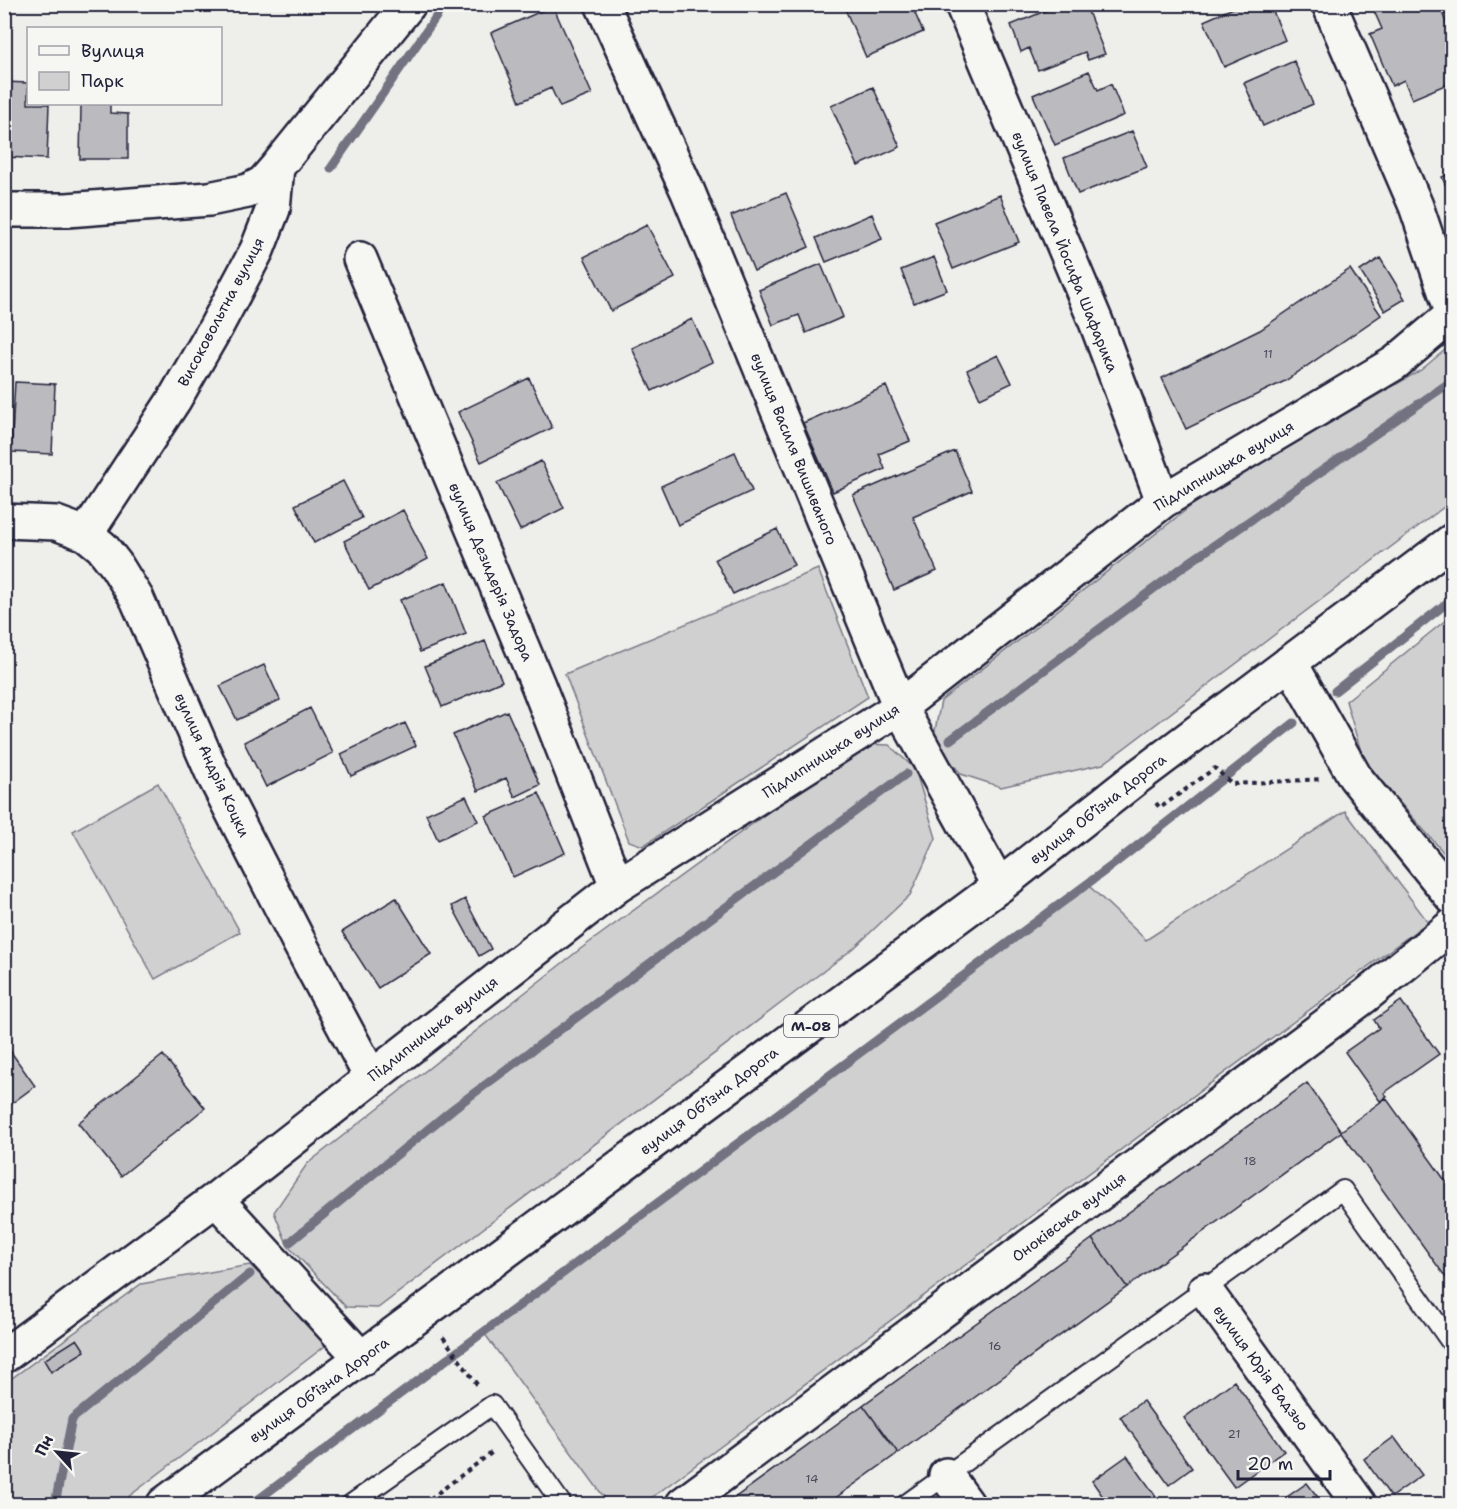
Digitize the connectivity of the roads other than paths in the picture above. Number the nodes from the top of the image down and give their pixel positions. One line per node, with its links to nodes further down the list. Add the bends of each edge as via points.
1 (409, 4): 5 (main road)
2 (602, 4): 14 (main road, вулиця Василя Вишиваного, via 688,192)
3 (962, 4): 9 (main road, вулиця Павела Йосифа Шафарика, via 1096,322)
4 (1329, 4): 8 (main road, via 1416,206)
5 (277, 167): 6 (main road, via 263,183 248,191 209,199 68,210); 11 (main road, Високовольтна вулиця, via 273,209 257,250 174,400)
6 (4, 210)
7 (360, 259): 15 (main road, вулиця Дезидерія Задора, via 538,685)
8 (1452, 313): 9 (main road, Підлипницька вулиця, via 1395,363)
9 (1163, 501): 14 (main road, Підлипницька вулиця)
10 (4, 521): 11 (main road, вулиця Андрія Коцки, via 56,523)
11 (86, 534): 19 (main road, вулиця Андрія Коцки, via 102,547 138,599 212,772)
12 (1452, 541): 13 (main road, вулиця Обʼїзна Дорога / М-08)
13 (1290, 662): 16 (main road, вулиця Обʼїзна Дорога / М-08); 17 (main road, via 1355,777)
14 (900, 707): 15 (main road, Підлипницька вулиця); 16 (main road, вулиця Василя Вишиваного)
15 (617, 886): 19 (main road, Підлипницька вулиця)
16 (999, 886): 24 (main road, вулиця Обʼїзна Дорога / М-08)
17 (1452, 897)
18 (1452, 926): 29 (main road, Оноківська вулиця, via 1365,996)
19 (371, 1077): 20 (main road, Підлипницька вулиця)
20 (216, 1199): 23 (main road, Підлипницька вулиця); 24 (main road)
21 (1205, 1290): 22 (lane, via 1343,1190); 25 (lane); 32 (main road, вулиця Юрія Бадзьо)
22 (1452, 1344)
23 (4, 1356)
24 (362, 1359): 26 (main road, вулиця Обʼїзна Дорога / М-08)
25 (946, 1476): 30 (lane); 31 (main road)
26 (164, 1504)
27 (351, 1504): 28 (lane, via 492,1405)
28 (562, 1504)
29 (683, 1504)
30 (906, 1504)
31 (967, 1504)
32 (1359, 1504)

